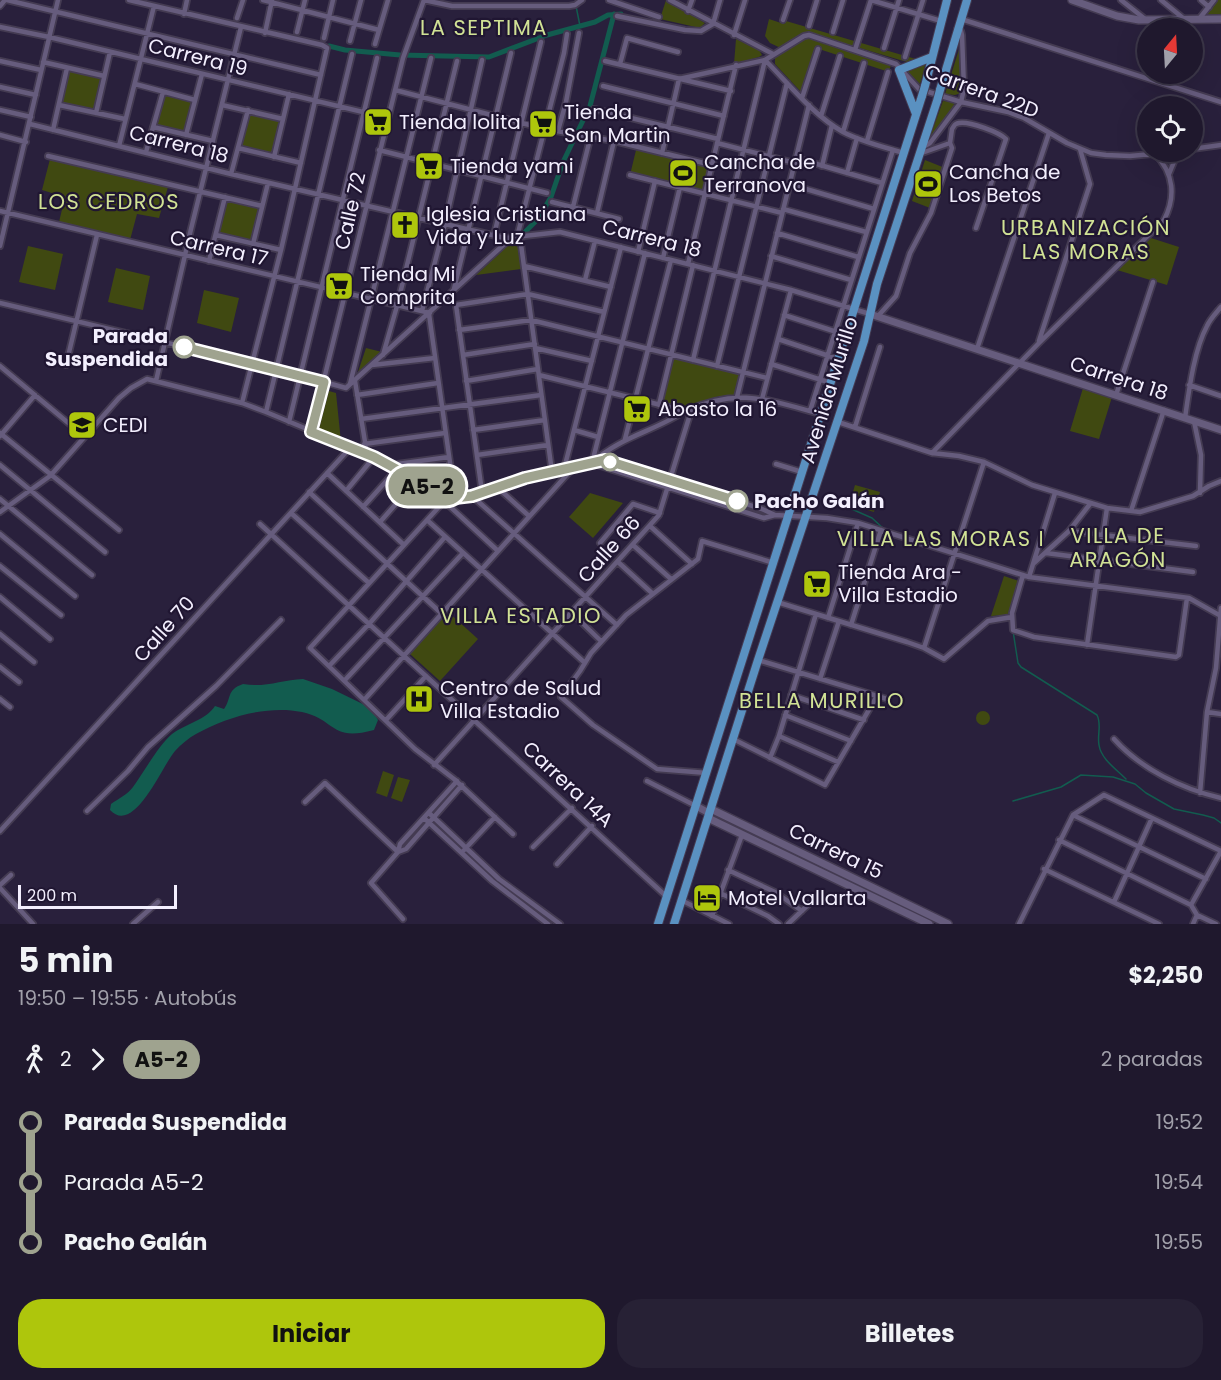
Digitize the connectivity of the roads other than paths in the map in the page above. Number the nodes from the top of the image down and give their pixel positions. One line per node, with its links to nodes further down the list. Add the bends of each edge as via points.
1 (6, 0): 34 (street); 39 (street)
2 (58, 0): 39 (street)
3 (129, 0): 35 (street)
4 (188, 0): 42 (street)
5 (243, 0): 46 (street)
6 (263, 0): 31 (street)
7 (305, 0): 40 (street)
8 (333, 0): 47 (street)
9 (361, 0): 57 (street)
10 (388, 0): 63 (street)
11 (424, 0): 33 (street, via 452,6); 113 (street, Calle 72)
12 (609, 0): 45 (street)
13 (670, 0): 41 (street)
14 (692, 0): 41 (street)
15 (720, 0): 58 (street)
16 (745, 0): 70 (street)
17 (789, 0): 55 (street)
18 (817, 0): 59 (street)
19 (843, 0): 65 (street)
20 (872, 0): 37 (street); 78 (street)
21 (899, 0): 37 (street)
22 (923, 0): 43 (street)
23 (947, 0): 56 (main road, Avenida Murillo)
24 (967, 0): 51 (main road, Avenida Murillo)
25 (1072, 0): 38 (main road)
26 (1098, 0): 38 (street)
27 (1120, 0): 48 (street)
28 (1161, 0): 49 (street)
29 (1201, 0): 36 (street)
30 (1214, 0): 36 (street)
31 (272, 1): 40 (street); 67 (street)
32 (580, 1): 33 (street, via 568,6)
33 (508, 3)
34 (0, 6)
35 (154, 6): 42 (street); 66 (street)
36 (1209, 7): 50 (street)
37 (896, 8): 43 (street); 76 (street)
38 (1092, 8): 52 (main road)
39 (56, 11): 66 (street); 71 (street)
40 (302, 11): 47 (street); 64 (street)
41 (688, 11): 58 (street)
42 (184, 14): 61 (street)
43 (919, 14): 56 (street); 86 (street)
44 (617, 16): 58 (street, via 689,30 701,31)
45 (659, 17)
46 (237, 18)
47 (330, 18): 57 (street); 72 (street)
48 (1144, 18)
49 (1183, 18)
50 (1200, 18)
51 (961, 19): 62 (main road, Avenida Murillo); 123 (street)
52 (1137, 19)
53 (1203, 19): 54 (main road)
54 (1221, 19)
55 (783, 20)
56 (941, 21): 87 (main road, Avenida Murillo)
57 (355, 23): 63 (street); 73 (street)
58 (712, 24): 70 (street)
59 (809, 26)
60 (0, 27): 71 (street, Carrera 19)
61 (241, 27): 67 (street); 81 (street)
62 (957, 29): 122 (street, via 961,31 962,46); 172 (main road, Avenida Murillo, bridge)
63 (379, 30): 75 (street)
64 (297, 32)
65 (833, 32)
66 (148, 33): 81 (street); 90 (street)
67 (265, 33): 105 (street, via 327,48)
68 (579, 33): 151 (street)
69 (567, 34): 149 (street)
70 (734, 35): 84 (street)
71 (49, 37): 79 (street, Carrera 19); 96 (street)
72 (324, 38)
73 (350, 41)
74 (541, 42): 144 (street)
75 (375, 44)
76 (884, 48)
77 (818, 49): 119 (street)
78 (855, 51): 84 (street, Carrera 22D, via 809,35); 101 (street, Carrera 22D)
79 (110, 52): 90 (street, Carrera 19); 106 (street)
80 (678, 52): 98 (street, via 627,38)
81 (235, 53): 105 (street); 108 (street)
82 (511, 53): 137 (street)
83 (352, 54): 129 (street)
84 (773, 54): 92 (street, Carrera 22D)
85 (840, 56): 139 (street)
86 (905, 57)
87 (932, 57): 101 (main road); 136 (main road, Avenida Murillo, bridge)
88 (377, 58): 134 (street)
89 (431, 58): 118 (street)
90 (141, 59): 104 (street, Carrera 19); 110 (street)
91 (482, 60): 133 (street)
92 (765, 60): 99 (street, Carrera 22D); 109 (street); 170 (street)
93 (0, 61): 102 (street)
94 (457, 61): 125 (street)
95 (605, 61): 98 (street)
96 (44, 62): 100 (street); 102 (street)
97 (864, 63): 152 (street)
98 (620, 64): 107 (street)
99 (736, 65): 107 (street, Carrera 22D); 115 (street)
100 (67, 68): 106 (street); 126 (street)
101 (901, 68): 122 (street, Carrera 22D, via 919,88); 136 (main road, via 900,75)
102 (42, 70): 117 (street)
103 (888, 72): 161 (street)
104 (202, 74): 108 (street, Carrera 19); 120 (street)
105 (321, 75): 121 (street)
106 (104, 76): 135 (street)
107 (679, 79): 115 (street); 124 (street)
108 (228, 80): 116 (street, Carrera 19); 127 (street)
109 (787, 83): 119 (street); 178 (street)
110 (135, 84): 114 (street); 143 (street)
111 (603, 86): 124 (street)
112 (0, 87): 117 (street)
113 (395, 90): 118 (street); 142 (street, Calle 72)
114 (163, 92): 120 (street); 147 (street)
115 (730, 92): 138 (street)
116 (289, 94): 121 (street, Carrera 19); 141 (street)
117 (36, 95): 140 (street)
118 (422, 98): 125 (street); 180 (street)
119 (802, 98): 128 (street)
120 (195, 100): 155 (street)
121 (316, 101): 129 (street, Carrera 19); 184 (street)
122 (961, 102): 153 (street, Carrera 22D, via 1008,112); 172 (street)
123 (1221, 102)
124 (674, 103): 138 (street); 148 (street)
125 (446, 104): 133 (street); 185 (street)
126 (58, 105): 135 (street); 150 (street)
127 (222, 105): 132 (street); 158 (street)
128 (809, 105): 139 (street); 181 (street)
129 (339, 106): 134 (street, Carrera 19); 206 (street)
130 (594, 109): 148 (street)
131 (0, 110): 140 (street)
132 (248, 110): 141 (street); 167 (street)
133 (471, 110): 137 (street); 189 (street)
134 (363, 112): 142 (street, Carrera 19); 208 (street)
135 (96, 113): 143 (street)
136 (916, 114): 175 (main road, Avenida Murillo)
137 (496, 116): 144 (street); 193 (street)
138 (724, 116): 160 (street)
139 (821, 116): 146 (street)
140 (31, 117): 145 (street)
141 (283, 118): 179 (street)
142 (388, 118): 169 (street, Calle 72)
143 (125, 119): 165 (street)
144 (521, 123): 149 (street); 195 (street)
145 (30, 124): 150 (street, Carrera 18); 162 (street)
146 (832, 125): 152 (street); 187 (street)
147 (153, 127): 155 (street); 173 (street)
148 (668, 127): 160 (street); 174 (street)
149 (545, 129): 151 (street); 202 (street)
150 (53, 130): 165 (street, Carrera 18)
151 (558, 130): 156 (street)
152 (843, 132): 157 (street)
153 (1049, 133): 168 (street, Carrera 22D); 285 (street)
154 (0, 135): 162 (street)
155 (186, 135): 158 (street)
156 (591, 135): 159 (street); 214 (street)
157 (856, 138): 161 (street); 190 (street)
158 (213, 141): 188 (street)
159 (614, 141): 174 (street); 220 (street)
160 (717, 141): 170 (street); 186 (street)
161 (867, 141): 171 (street)
162 (26, 142): 219 (street)
163 (950, 144): 172 (street); 224 (street, via 954,126 965,123 1006,139); 271 (street, via 931,213 910,253 896,296)
164 (1221, 145): 166 (street)
165 (118, 146): 173 (street, Carrera 18)
166 (1203, 147)
167 (238, 148): 179 (street); 191 (street)
168 (1080, 149): 176 (street, Carrera 22D, via 1106,155); 281 (street, via 1090,184)
169 (380, 150): 180 (street); 211 (street, Calle 72)
170 (744, 150): 178 (street); 209 (street)
171 (893, 150): 175 (street); 198 (street)
172 (920, 151): 271 (main road, Avenida Murillo)
173 (146, 152): 188 (street, Carrera 18)
174 (662, 153): 186 (street)
175 (904, 153): 265 (main road, Avenida Murillo)
176 (1137, 154)
177 (48, 156): 203 (street)
178 (769, 156): 181 (street); 213 (street)
179 (274, 157): 184 (street)
180 (407, 157): 185 (street); 218 (street)
181 (795, 160): 187 (street); 199 (street)
182 (1162, 162): 192 (street)
183 (1173, 162): 192 (street)
184 (301, 163): 201 (street)
185 (432, 163): 189 (street); 221 (street)
186 (712, 165): 205 (street)
187 (822, 166): 190 (street)
188 (207, 168): 191 (street, Carrera 18); 203 (street)
189 (457, 169): 193 (street); 223 (street)
190 (847, 173): 198 (street)
191 (231, 174): 197 (street, Carrera 18)
192 (1169, 174): 281 (street, via 1172,198 1164,220)
193 (482, 175): 195 (street); 225 (street)
194 (630, 175): 196 (street)
195 (507, 181): 202 (street); 230 (street)
196 (655, 181): 200 (street); 237 (street)
197 (268, 183): 201 (street, Carrera 18); 212 (street)
198 (882, 183): 215 (street)
199 (789, 184): 215 (street); 217 (street)
200 (680, 187): 205 (street); 242 (street)
201 (295, 188): 206 (street, Carrera 18); 236 (street)
202 (530, 188): 204 (street); 231 (street)
203 (200, 191): 207 (street); 239 (street)
204 (547, 193)
205 (705, 193): 209 (street); 245 (street)
206 (319, 194): 208 (street, Carrera 18); 252 (street)
207 (225, 197): 212 (street); 229 (street)
208 (343, 199): 211 (street, Carrera 18); 255 (street)
209 (732, 200): 213 (street); 247 (street)
210 (552, 202): 214 (street)
211 (366, 205): 218 (street, Carrera 18); 259 (street, Calle 72)
212 (262, 206): 233 (street)
213 (756, 206): 217 (street); 249 (street)
214 (573, 207): 220 (street)
215 (874, 209): 226 (street)
216 (0, 211): 219 (street, Carrera 17)
217 (782, 211): 226 (street); 227 (street)
218 (394, 212): 221 (street, Carrera 18); 261 (street)
219 (8, 213): 228 (street, Carrera 17); 234 (street)
220 (597, 213): 222 (street)
221 (419, 218): 223 (street, Carrera 18); 264 (street)
222 (619, 219)
223 (445, 224): 225 (street, Carrera 18); 267 (street)
224 (976, 228)
225 (469, 229): 230 (street, Carrera 18); 258 (street)
226 (866, 232): 241 (street)
227 (777, 233): 240 (street); 241 (street)
228 (97, 235): 239 (street, Carrera 17); 273 (street)
229 (216, 235): 233 (street); 244 (street)
230 (494, 235): 231 (street, Carrera 18)
231 (516, 237): 232 (street, Carrera 18, via 560,232); 246 (street); 258 (street)
232 (595, 241): 235 (street, Carrera 18); 250 (street)
233 (253, 244): 236 (street)
234 (0, 246)
235 (621, 248): 237 (street, Carrera 18); 256 (street)
236 (281, 250): 248 (street)
237 (638, 252): 238 (street, Carrera 18)
238 (645, 254): 242 (street, Carrera 18); 280 (street)
239 (185, 256): 244 (street, Carrera 17); 279 (street)
240 (771, 256): 251 (street); 254 (street)
241 (858, 256): 251 (street)
242 (663, 258): 243 (street, Carrera 18)
243 (670, 260): 245 (street, Carrera 18); 284 (street)
244 (209, 261): 248 (street, Carrera 17)
245 (690, 265): 247 (street, Carrera 18); 286 (street)
246 (524, 266): 250 (street); 260 (street)
247 (715, 271): 249 (street, Carrera 18); 292 (street)
248 (274, 276): 252 (street, Carrera 17); 295 (street)
249 (739, 277): 254 (street, Carrera 18); 300 (street)
250 (585, 280): 256 (street)
251 (851, 280): 263 (street)
252 (298, 281): 255 (street, Carrera 17); 301 (street)
253 (1153, 282): 320 (street)
254 (764, 283): 257 (street, Carrera 18); 303 (street)
255 (322, 287): 259 (street, Carrera 17); 304 (street)
256 (611, 287): 268 (street)
257 (791, 290): 263 (street, Carrera 18); 270 (street)
258 (454, 291): 269 (street)
259 (346, 293): 261 (street, Carrera 17); 310 (street, Calle 72)
260 (528, 294): 268 (street); 272 (street); 274 (street, via 456,305)
261 (373, 299): 264 (street, Carrera 17); 313 (street)
262 (0, 303): 273 (street)
263 (843, 305): 265 (street, Carrera 18); 275 (street)
264 (397, 306): 267 (street, Carrera 17); 289 (street)
265 (854, 309): 271 (street, Carrera 18); 276 (main road, Avenida Murillo)
266 (1220, 309): 314 (street, via 1204,333)
267 (422, 311): 269 (street, Carrera 17)
268 (604, 312): 277 (street)
269 (430, 313): 289 (street); 290 (street)
270 (784, 315): 275 (street); 278 (street)
271 (874, 315): 285 (main road, Carrera 18); 340 (main road, Avenida Murillo)
272 (531, 320): 274 (street); 277 (street); 282 (street)
273 (76, 321): 279 (street); 294 (street)
274 (459, 330): 287 (street)
275 (835, 331): 276 (street); 288 (street)
276 (846, 334): 291 (main road, Avenida Murillo)
277 (598, 336): 280 (street); 293 (street)
278 (778, 339): 288 (street); 296 (street)
279 (165, 342): 295 (street); 308 (street)
280 (623, 342): 284 (street); 316 (street)
281 (1038, 343): 297 (street)
282 (535, 346): 287 (street); 293 (street); 302 (street)
283 (880, 347): 341 (street)
284 (649, 348): 286 (street); 323 (street)
285 (977, 349): 297 (main road, Carrera 18)
286 (671, 354): 292 (street); 327 (street)
287 (463, 355): 309 (street)
288 (827, 355): 291 (street); 307 (street)
289 (383, 356): 299 (street)
290 (435, 358): 299 (street); 311 (street)
291 (838, 359): 312 (main road, Avenida Murillo)
292 (693, 360): 300 (street)
293 (592, 361): 315 (street)
294 (66, 364)
295 (253, 364): 301 (street); 325 (street)
296 (771, 364): 306 (street); 307 (street)
297 (1018, 364): 320 (main road, Carrera 18); 354 (street)
298 (0, 366): 317 (street)
299 (372, 366): 313 (street)
300 (717, 366): 303 (street)
301 (277, 369): 304 (street); 333 (street)
302 (538, 369): 305 (street); 309 (street)
303 (743, 372): 306 (street); 322 (street)
304 (300, 375): 310 (street); 339 (street)
305 (539, 375): 315 (street); 318 (street)
306 (767, 378): 324 (street)
307 (819, 380): 312 (street); 332 (street)
308 (156, 381): 325 (street); 348 (street, via 147,379 131,387)
309 (466, 381): 326 (street)
310 (324, 382): 313 (street); 345 (street, Calle 72)
311 (438, 383): 319 (street); 329 (street)
312 (831, 383): 334 (main road, Avenida Murillo)
313 (351, 384): 319 (street)
314 (1189, 385): 321 (street); 335 (street)
315 (585, 386): 316 (street); 343 (street)
316 (610, 392): 323 (street); 349 (street)
317 (34, 394): 347 (street); 348 (street)
318 (541, 394): 326 (street); 337 (street)
319 (357, 395): 336 (street)
320 (1116, 395): 330 (main road, Carrera 18)
321 (1221, 396)
322 (737, 397): 324 (street); 328 (street)
323 (636, 399): 327 (street); 350 (street)
324 (762, 399): 332 (street)
325 (242, 403): 333 (street)
326 (470, 404): 329 (street); 342 (street)
327 (659, 405): 331 (street)
328 (692, 408): 331 (street); 372 (street, Calle 66)
329 (442, 409): 336 (street); 346 (street)
330 (1164, 410): 335 (main road, Carrera 18); 390 (street)
331 (685, 411): 350 (street)
332 (810, 411): 334 (street)
333 (266, 412): 339 (street)
334 (821, 414): 369 (main road, Avenida Murillo)
335 (1185, 418): 338 (main road, Carrera 18)
336 (361, 419): 351 (street)
337 (545, 420): 342 (street); 352 (street)
338 (1194, 421): 344 (main road, Carrera 18); 381 (street, via 1201,455)
339 (289, 422): 345 (street)
340 (838, 422): 341 (street); 397 (main road, Avenida Murillo)
341 (855, 427): 354 (street)
342 (473, 430): 356 (street)
343 (574, 430): 349 (street); 366 (street)
344 (1221, 430)
345 (311, 432): 353 (street)
346 (445, 433): 351 (street); 358 (street)
347 (1, 435): 370 (street)
348 (84, 436): 370 (street)
349 (598, 437): 360 (street)
350 (625, 439): 360 (street)
351 (364, 444): 355 (street)
352 (548, 445): 356 (street); 367 (street)
353 (350, 448): 355 (street); 368 (street, Calle 70)
354 (932, 453): 359 (street)
355 (367, 454): 357 (street)
356 (477, 454): 379 (street)
357 (374, 457): 363 (street); 376 (street)
358 (449, 457): 363 (street); 383 (street)
359 (984, 462): 380 (street); 418 (street)
360 (591, 464): 364 (street); 372 (street, via 605,460); 375 (street)
361 (776, 464): 369 (street)
362 (0, 465): 377 (street)
363 (390, 465): 365 (street)
364 (573, 468): 366 (street); 395 (street)
365 (397, 469): 371 (street); 388 (street)
366 (564, 469): 367 (street)
367 (552, 472): 374 (street)
368 (327, 473): 376 (street); 378 (street, Calle 70)
369 (802, 473): 396 (main road, Avenida Murillo)
370 (50, 476): 377 (street); 403 (street)
371 (417, 480): 385 (street); 399 (street)
372 (670, 480): 375 (street, Calle 66); 394 (street)
373 (1221, 481): 381 (street)
374 (496, 487): 379 (street); 395 (street)
375 (668, 487): 393 (street, Calle 66); 394 (street, via 764,518)
376 (346, 490): 388 (street)
377 (30, 491): 387 (street); 416 (street)
378 (309, 492): 392 (street, Calle 70); 423 (street)
379 (482, 492): 382 (street)
380 (1055, 493): 386 (street); 425 (street)
381 (1200, 493): 390 (street, via 1140,512)
382 (472, 496): 383 (street); 408 (street)
383 (455, 498): 385 (street)
384 (0, 499): 387 (street)
385 (446, 499): 398 (street); 415 (street)
386 (1090, 504): 389 (street); 405 (street)
387 (9, 506): 391 (street); 429 (street)
388 (363, 507): 399 (street)
389 (1107, 508): 390 (street); 409 (street)
390 (1131, 511)
391 (0, 512)
392 (291, 513): 407 (street, Calle 70); 434 (street)
393 (660, 513): 402 (street, Calle 66); 411 (street, via 633,504)
394 (775, 515): 396 (street)
395 (529, 516): 408 (street)
396 (789, 516): 397 (street); 422 (main road, Avenida Murillo)
397 (806, 517): 400 (street); 442 (main road, Avenida Murillo)
398 (427, 520): 410 (street); 412 (street)
399 (380, 522): 412 (street)
400 (858, 523): 404 (street); 451 (street)
401 (260, 524): 407 (street, Carrera 14A)
402 (650, 526): 413 (street, Calle 66); 424 (street)
403 (119, 530)
404 (881, 530): 418 (street); 456 (street)
405 (1069, 531): 409 (street); 419 (street)
406 (0, 534): 437 (street)
407 (271, 534): 443 (street, Carrera 14A); 511 (street, Calle 70)
408 (514, 534): 415 (street); 440 (street)
409 (1104, 536): 414 (street); 420 (street)
410 (445, 537): 417 (street); 433 (street)
411 (600, 543)
412 (404, 545): 423 (street)
413 (633, 545): 421 (street, Calle 66); 432 (street)
414 (1196, 546)
415 (498, 551): 427 (street)
416 (105, 552)
417 (463, 553): 427 (street); 438 (street)
418 (954, 553): 430 (street); 463 (street)
419 (1046, 553): 420 (street); 425 (street)
420 (1101, 561): 428 (street); 435 (street)
421 (618, 562): 436 (street); 440 (street, Calle 66)
422 (774, 563): 424 (street, via 702,541 700,556); 494 (main road, Avenida Murillo)
423 (387, 564): 433 (street); 434 (street)
424 (692, 564): 432 (street)
425 (1032, 565): 431 (street)
426 (0, 566): 448 (street)
427 (481, 570): 445 (street); 458 (street)
428 (1193, 572)
429 (92, 575)
430 (1023, 575): 431 (street); 450 (street)
431 (1029, 577): 435 (street)
432 (672, 579): 436 (street)
433 (406, 581): 438 (street); 454 (street)
434 (369, 583): 443 (street)
435 (1097, 586): 441 (street); 462 (street)
436 (653, 594): 455 (street)
437 (75, 596)
438 (422, 596): 445 (street); 459 (street)
439 (0, 597): 460 (street)
440 (586, 597): 446 (street, Calle 66); 455 (street)
441 (1187, 598): 449 (street); 462 (street, via 1179,655)
442 (777, 602): 447 (street); 465 (main road, Avenida Murillo)
443 (349, 606): 454 (street, Carrera 14A); 468 (street, via 310,648)
444 (1221, 608): 449 (street)
445 (441, 613): 464 (street)
446 (572, 613): 458 (street, Calle 66); 461 (street)
447 (816, 614): 451 (street); 470 (street)
448 (61, 615)
449 (1221, 616): 481 (street)
450 (1012, 617): 462 (street, via 1013,630); 463 (street, via 988,621 944,659)
451 (828, 618): 453 (street)
452 (281, 620): 503 (street)
453 (839, 621): 456 (street); 472 (street)
454 (369, 624): 459 (street, Carrera 14A); 468 (street)
455 (617, 625): 461 (street)
456 (851, 625): 463 (street)
457 (0, 634): 466 (street)
458 (553, 634): 467 (street); 485 (street, Calle 66)
459 (384, 638): 464 (street, Carrera 14A); 473 (street)
460 (50, 639)
461 (601, 641): 467 (street)
462 (1087, 645)
463 (924, 648)
464 (403, 656): 471 (street, Carrera 14A); 478 (street)
465 (758, 660): 470 (street); 488 (main road, Avenida Murillo)
466 (34, 662)
467 (585, 663): 494 (street, via 561,697 593,725 657,769)
468 (330, 665): 473 (street)
469 (0, 667): 474 (street)
470 (797, 672): 472 (street); 475 (street)
471 (426, 676): 484 (street); 485 (street, Carrera 14A)
472 (820, 679): 476 (street)
473 (345, 680): 478 (street)
474 (19, 682)
475 (791, 695): 483 (street); 486 (street)
476 (877, 696): 479 (street); 486 (street)
477 (0, 699): 480 (street)
478 (365, 699): 484 (street)
479 (887, 699)
480 (10, 707)
481 (1207, 712): 482 (street); 498 (street)
482 (1221, 714)
483 (785, 715): 487 (street); 490 (street)
484 (386, 720): 493 (street)
485 (475, 720): 493 (street, Calle 66); 502 (street, Carrera 14A)
486 (864, 720): 490 (street)
487 (779, 736): 491 (street); 492 (street)
488 (733, 739): 491 (street); 504 (main road, Avenida Murillo)
489 (1113, 739): 498 (street, via 1143,764)
490 (851, 741): 492 (street)
491 (770, 758): 492 (street, via 825,785)
492 (838, 762)
493 (434, 765): 495 (street)
494 (707, 772): 501 (main road, Avenida Murillo)
495 (457, 781): 497 (street); 506 (street)
496 (647, 781): 501 (street)
497 (462, 785): 506 (street); 507 (street)
498 (1200, 793): 499 (street)
499 (1221, 798)
500 (305, 802): 519 (street, via 325,783)
501 (696, 806): 504 (main road, Carrera 15); 531 (main road, Avenida Murillo)
502 (572, 808): 510 (street, Carrera 14A); 517 (street)
503 (87, 811)
504 (709, 813): 513 (main road, Carrera 15, via 710,819); 522 (main road, Carrera 15, via 713,810); 532 (main road, Avenida Murillo)
505 (1073, 814): 508 (street, via 1104,795); 514 (street); 515 (street)
506 (431, 815): 509 (street); 516 (street)
507 (495, 817): 512 (street); 516 (street)
508 (1152, 818): 515 (street); 518 (street)
509 (427, 820): 519 (street, via 405,849); 520 (street)
510 (592, 826): 521 (street); 531 (street, Carrera 14A)
511 (0, 831)
512 (513, 834)
513 (742, 835): 524 (street); 525 (main road, Carrera 15)
514 (1059, 840): 523 (street); 526 (street)
515 (1138, 846): 526 (street); 528 (street)
516 (466, 848): 520 (street); 545 (street, via 499,879)
517 (533, 848)
518 (1221, 851): 528 (street)
519 (398, 852): 540 (street, via 371,883)
520 (461, 852): 544 (street)
521 (557, 864)
522 (829, 866): 525 (main road); 541 (main road, Carrera 15)
523 (1044, 869): 534 (street); 552 (street)
524 (728, 870): 530 (street); 537 (street, via 775,892)
525 (825, 874): 541 (main road, Carrera 15)
526 (1127, 874): 534 (street); 536 (street)
527 (11, 875): 529 (street)
528 (1206, 879): 536 (street)
529 (0, 887): 542 (street)
530 (720, 893): 539 (street); 549 (street)
531 (667, 897): 546 (main road, Avenida Murillo)
532 (681, 900): 539 (street); 547 (main road, Avenida Murillo)
533 (158, 902): 543 (street)
534 (1114, 902): 553 (street)
535 (809, 904): 537 (street)
536 (1191, 905): 538 (street)
537 (802, 911): 550 (street)
538 (1197, 915): 554 (street); 555 (street)
539 (712, 916): 548 (street)
540 (403, 919)
541 (930, 921): 551 (main road, Carrera 15)
542 (33, 924)
543 (133, 924)
544 (548, 924)
545 (560, 924)
546 (658, 924)
547 (674, 924)
548 (729, 924)
549 (779, 924)
550 (788, 924)
551 (948, 924)
552 (1019, 924)
553 (1159, 924)
554 (1193, 924)
555 (1216, 924)

